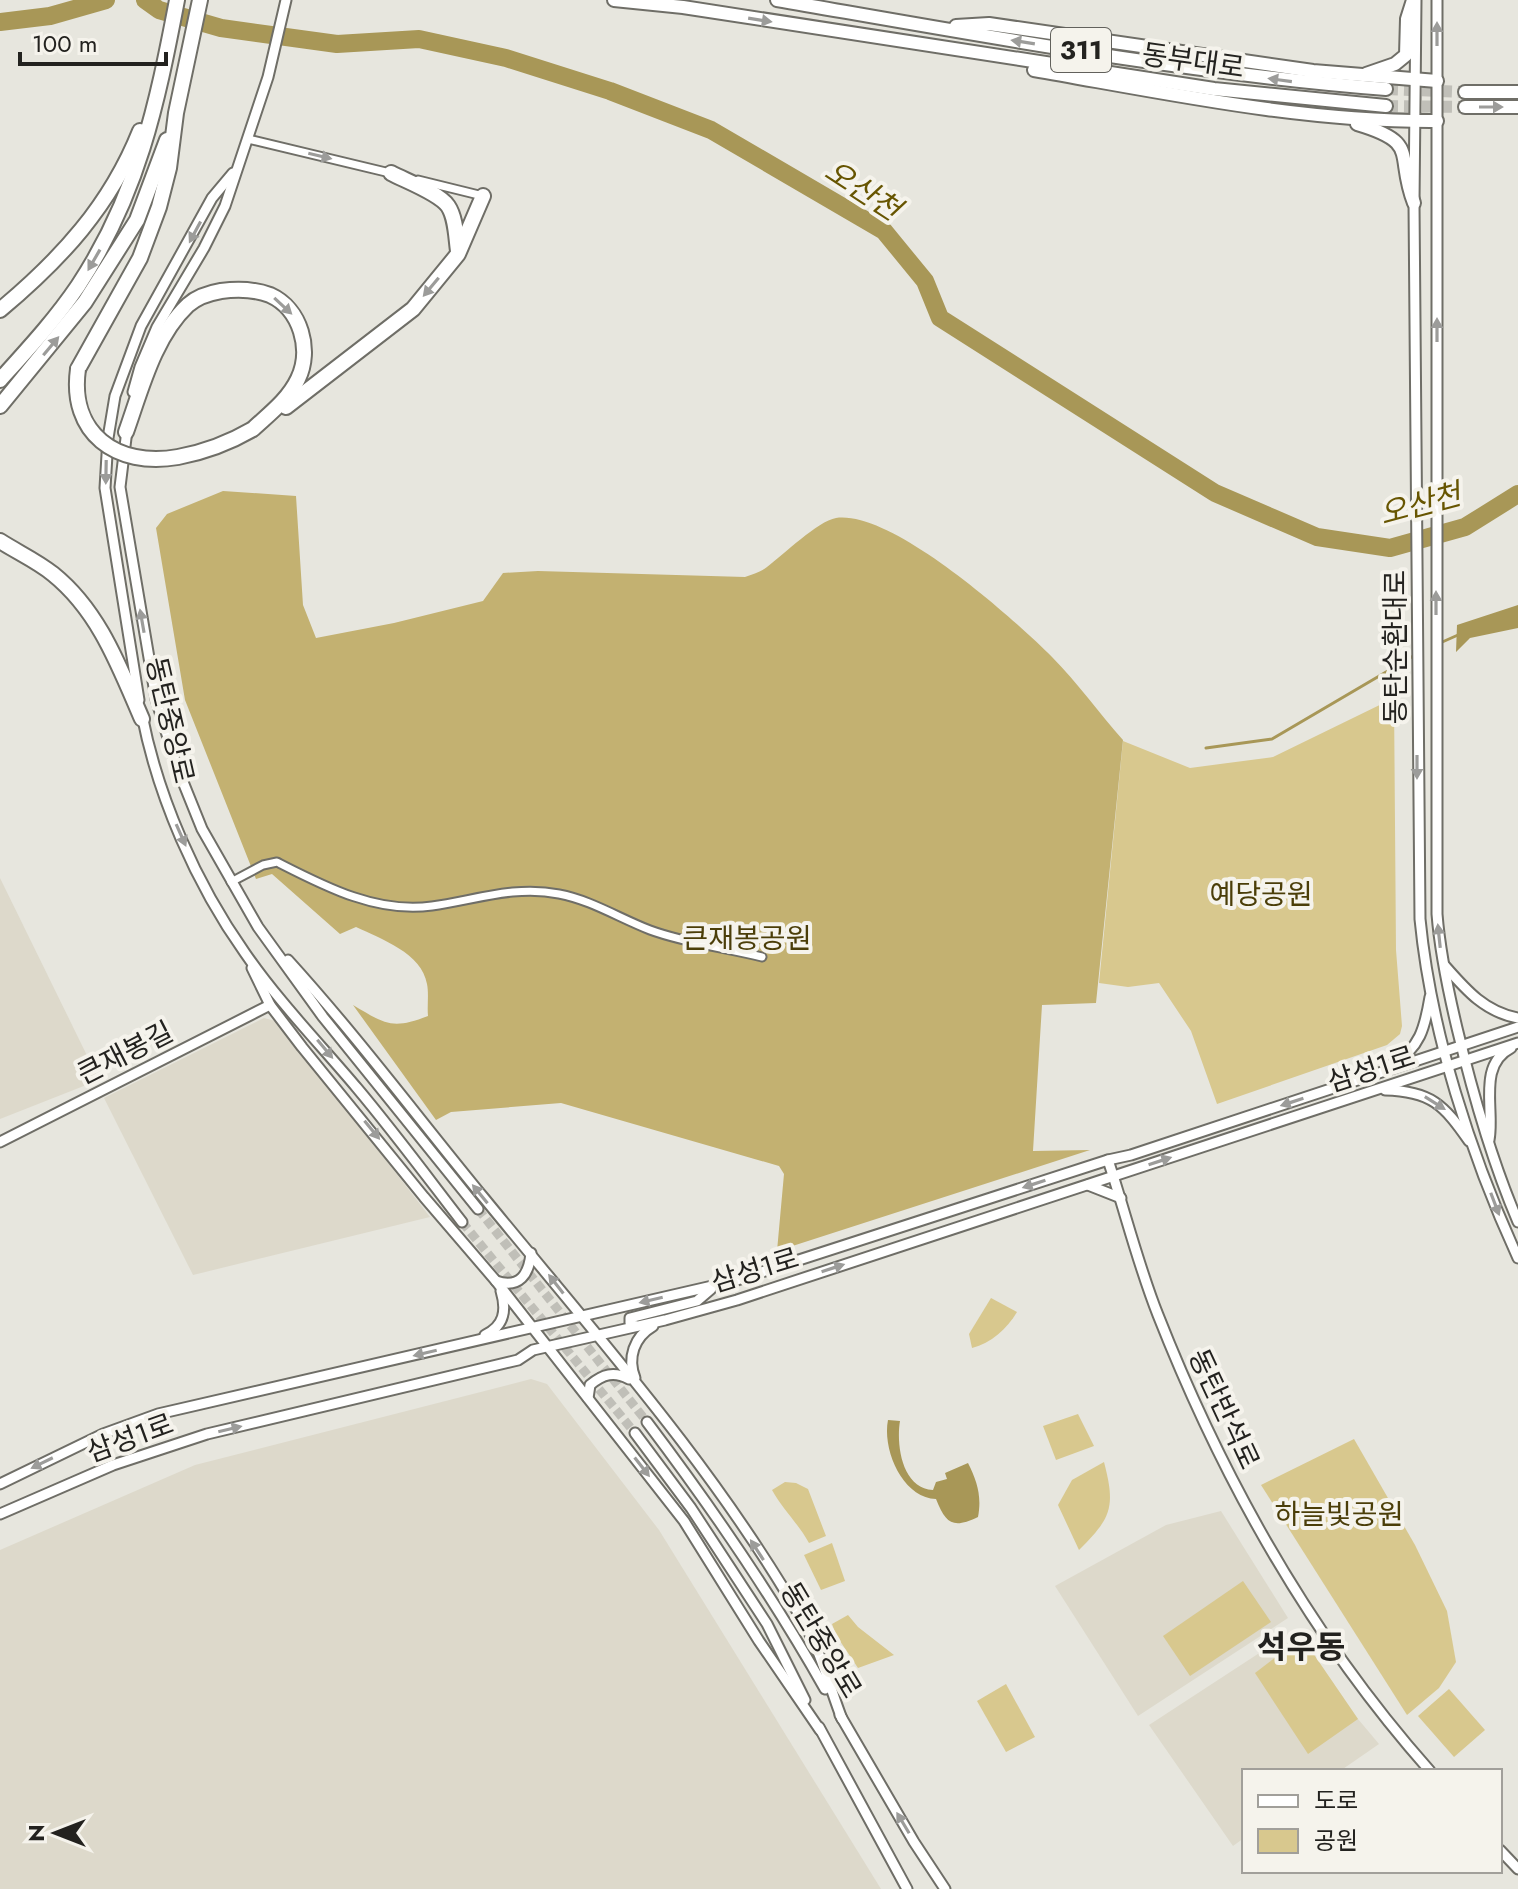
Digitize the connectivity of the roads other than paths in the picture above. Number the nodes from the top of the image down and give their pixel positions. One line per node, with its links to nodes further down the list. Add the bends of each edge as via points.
1 (177, 0): 13 (highway)
2 (200, 0): 20 (highway)
3 (286, 0): 24 (street, 동탄중앙로)
4 (614, 0): 9 (highway, 동부대로 / 311, one-way to 9)
5 (777, 0): 8 (highway, 동부대로 / 311)
6 (1415, 0): 10 (highway, via 1407,19 1406,55); 11 (street, 동탄순환대로)
7 (1437, 0): 12 (street, 동탄순환대로, one-way to 7)
8 (935, 28): 10 (highway, via 989,24); 14 (highway, 동부대로 / 311, one-way to 8, via 1294,82)
9 (890, 41): 17 (highway, 동부대로 / 311, via 1214,89); 21 (highway, via 964,59)
10 (1361, 75): 11 (highway)
11 (1416, 80): 12 (highway); 23 (street, 동탄순환대로)
12 (1437, 81): 22 (street, 동탄순환대로)
13 (160, 83): 30 (highway, via 128,162 80,236); 31 (highway, one-way to 31, via 142,155 109,233 67,300)
14 (1386, 89)
15 (1465, 92): 16 (highway)
16 (1518, 92)
17 (1386, 106)
18 (1465, 107): 19 (highway, one-way to 19)
19 (1518, 107)
20 (176, 113): 32 (highway, one-way to 20, via 85,302 137,220); 33 (highway, bridge, via 166,181 140,258 78,369 79,410 102,442 142,457 174,458 209,450)
21 (1335, 117): 23 (highway); 28 (highway, via 1383,131 1402,146)
22 (1437, 121): 23 (highway); 41 (street, 동탄순환대로, one-way to 22, via 1436,884)
23 (1415, 122): 28 (street, 동탄순환대로)
24 (248, 139): 25 (street, 동탄중앙로); 26 (street, one-way to 26)
25 (237, 167): 34 (street, 동탄중앙로, via 225,206 140,367); 36 (street, 동탄중앙로, one-way to 36, via 212,198 141,326 110,424 106,497)
26 (391, 173): 27 (street); 29 (highway, via 448,205)
27 (483, 196): 29 (highway)
28 (1414, 203): 42 (street, 동탄순환대로, one-way to 42, via 1420,919)
29 (458, 254): 33 (highway, one-way to 33, via 413,309)
30 (0, 310)
31 (0, 380)
32 (0, 404)
33 (253, 429): 34 (highway, one-way to 33, via 146,374 172,323 190,303 209,293 241,289 282,303 298,324 305,350 289,395)
34 (126, 432): 37 (street, 동탄중앙로, one-way to 34, via 202,829 156,699 120,487)
35 (0, 541): 36 (highway, via 51,572 86,605)
36 (142, 719): 39 (street, 동탄중앙로, one-way to 39, via 179,833)
37 (231, 882): 38 (street, 동탄중앙로); 40 (street, via 277,862 342,895 411,907 520,891 560,894 652,931)
38 (258, 927): 64 (street, via 323,1017); 67 (street, one-way to 38, via 331,1007)
39 (245, 954): 43 (street); 65 (street, 동탄중앙로, one-way to 65)
40 (762, 957)
41 (1442, 963): 44 (street, 동탄순환대로); 46 (street, via 1480,1003)
42 (1431, 994): 45 (street, 동탄순환대로); 53 (street, via 1420,1039 1409,1053)
43 (270, 1005): 57 (street, 큰재봉길); 69 (street, one-way to 69)
44 (1454, 1012): 45 (street, via 1448,1021); 49 (street, 동탄순환대로)
45 (1436, 1016): 50 (street, 동탄순환대로)
46 (1518, 1018)
47 (1518, 1027): 49 (street, 삼성1로)
48 (1518, 1044): 51 (street, 삼성1로); 58 (street, via 1506,1051 1491,1075)
49 (1461, 1046): 50 (street, 삼성1로); 51 (street, 동탄순환대로)
50 (1446, 1051): 52 (street, 동탄순환대로); 53 (street, 삼성1로)
51 (1465, 1061): 52 (street, 삼성1로); 55 (street, 동탄순환대로)
52 (1450, 1066): 54 (street, 삼성1로); 56 (street, 동탄순환대로)
53 (1373, 1075): 60 (street, 삼성1로, one-way to 60)
54 (1378, 1090): 59 (street, one-way to 59, via 1410,1092 1435,1101); 61 (street, 삼성1로, one-way to 54)
55 (1479, 1113): 56 (street, via 1471,1109); 58 (street, 동탄순환대로)
56 (1465, 1118): 59 (street, 동탄순환대로)
57 (0, 1142)
58 (1488, 1144): 66 (street, 동탄순환대로)
59 (1474, 1148): 68 (street, one-way to 68)
60 (1108, 1160): 61 (street, 동탄반석로); 70 (street, 삼성1로, one-way to 70)
61 (1113, 1177): 62 (street, 삼성1로); 63 (street, 동탄반석로)
62 (1088, 1185): 63 (street); 72 (street, 삼성1로, one-way to 62)
63 (1121, 1198): 86 (street, 동탄반석로, via 1157,1313 1219,1456 1336,1650)
64 (478, 1209)
65 (462, 1222)
66 (1518, 1222)
67 (531, 1253): 69 (street, via 520,1280); 71 (street, one-way to 67)
68 (1518, 1258)
69 (496, 1281): 74 (street); 76 (street, via 505,1301 501,1323)
70 (714, 1286): 71 (street, 삼성1로, one-way to 71); 73 (street, via 697,1301 630,1318)
71 (582, 1316): 74 (street, 삼성1로); 75 (street)
72 (665, 1320): 73 (street, 삼성1로); 78 (street, via 646,1330 632,1351)
73 (636, 1326): 75 (street, 삼성1로)
74 (533, 1327): 76 (street, 삼성1로); 77 (street)
75 (597, 1335): 77 (street, 삼성1로); 78 (street)
76 (472, 1342): 82 (street, 삼성1로, one-way to 82, via 172,1410 103,1434)
77 (548, 1347): 79 (street); 83 (street, 삼성1로, one-way to 77, via 113,1465 207,1434 518,1360)
78 (636, 1384): 79 (street, via 620,1374 603,1376 590,1385); 84 (street, one-way to 78, via 806,1626 720,1492)
79 (588, 1398): 85 (street, one-way to 85, via 684,1521)
80 (647, 1422): 84 (street, 동탄중앙로, via 784,1617)
81 (635, 1433): 85 (street, via 767,1624)
82 (0, 1484)
83 (0, 1514)
84 (842, 1719): 90 (street, 동탄중앙로, one-way to 84)
85 (820, 1730): 89 (street, 동탄중앙로)
86 (1428, 1769)
87 (1502, 1852): 88 (street)
88 (1518, 1869)
89 (907, 1889)
90 (945, 1889)

